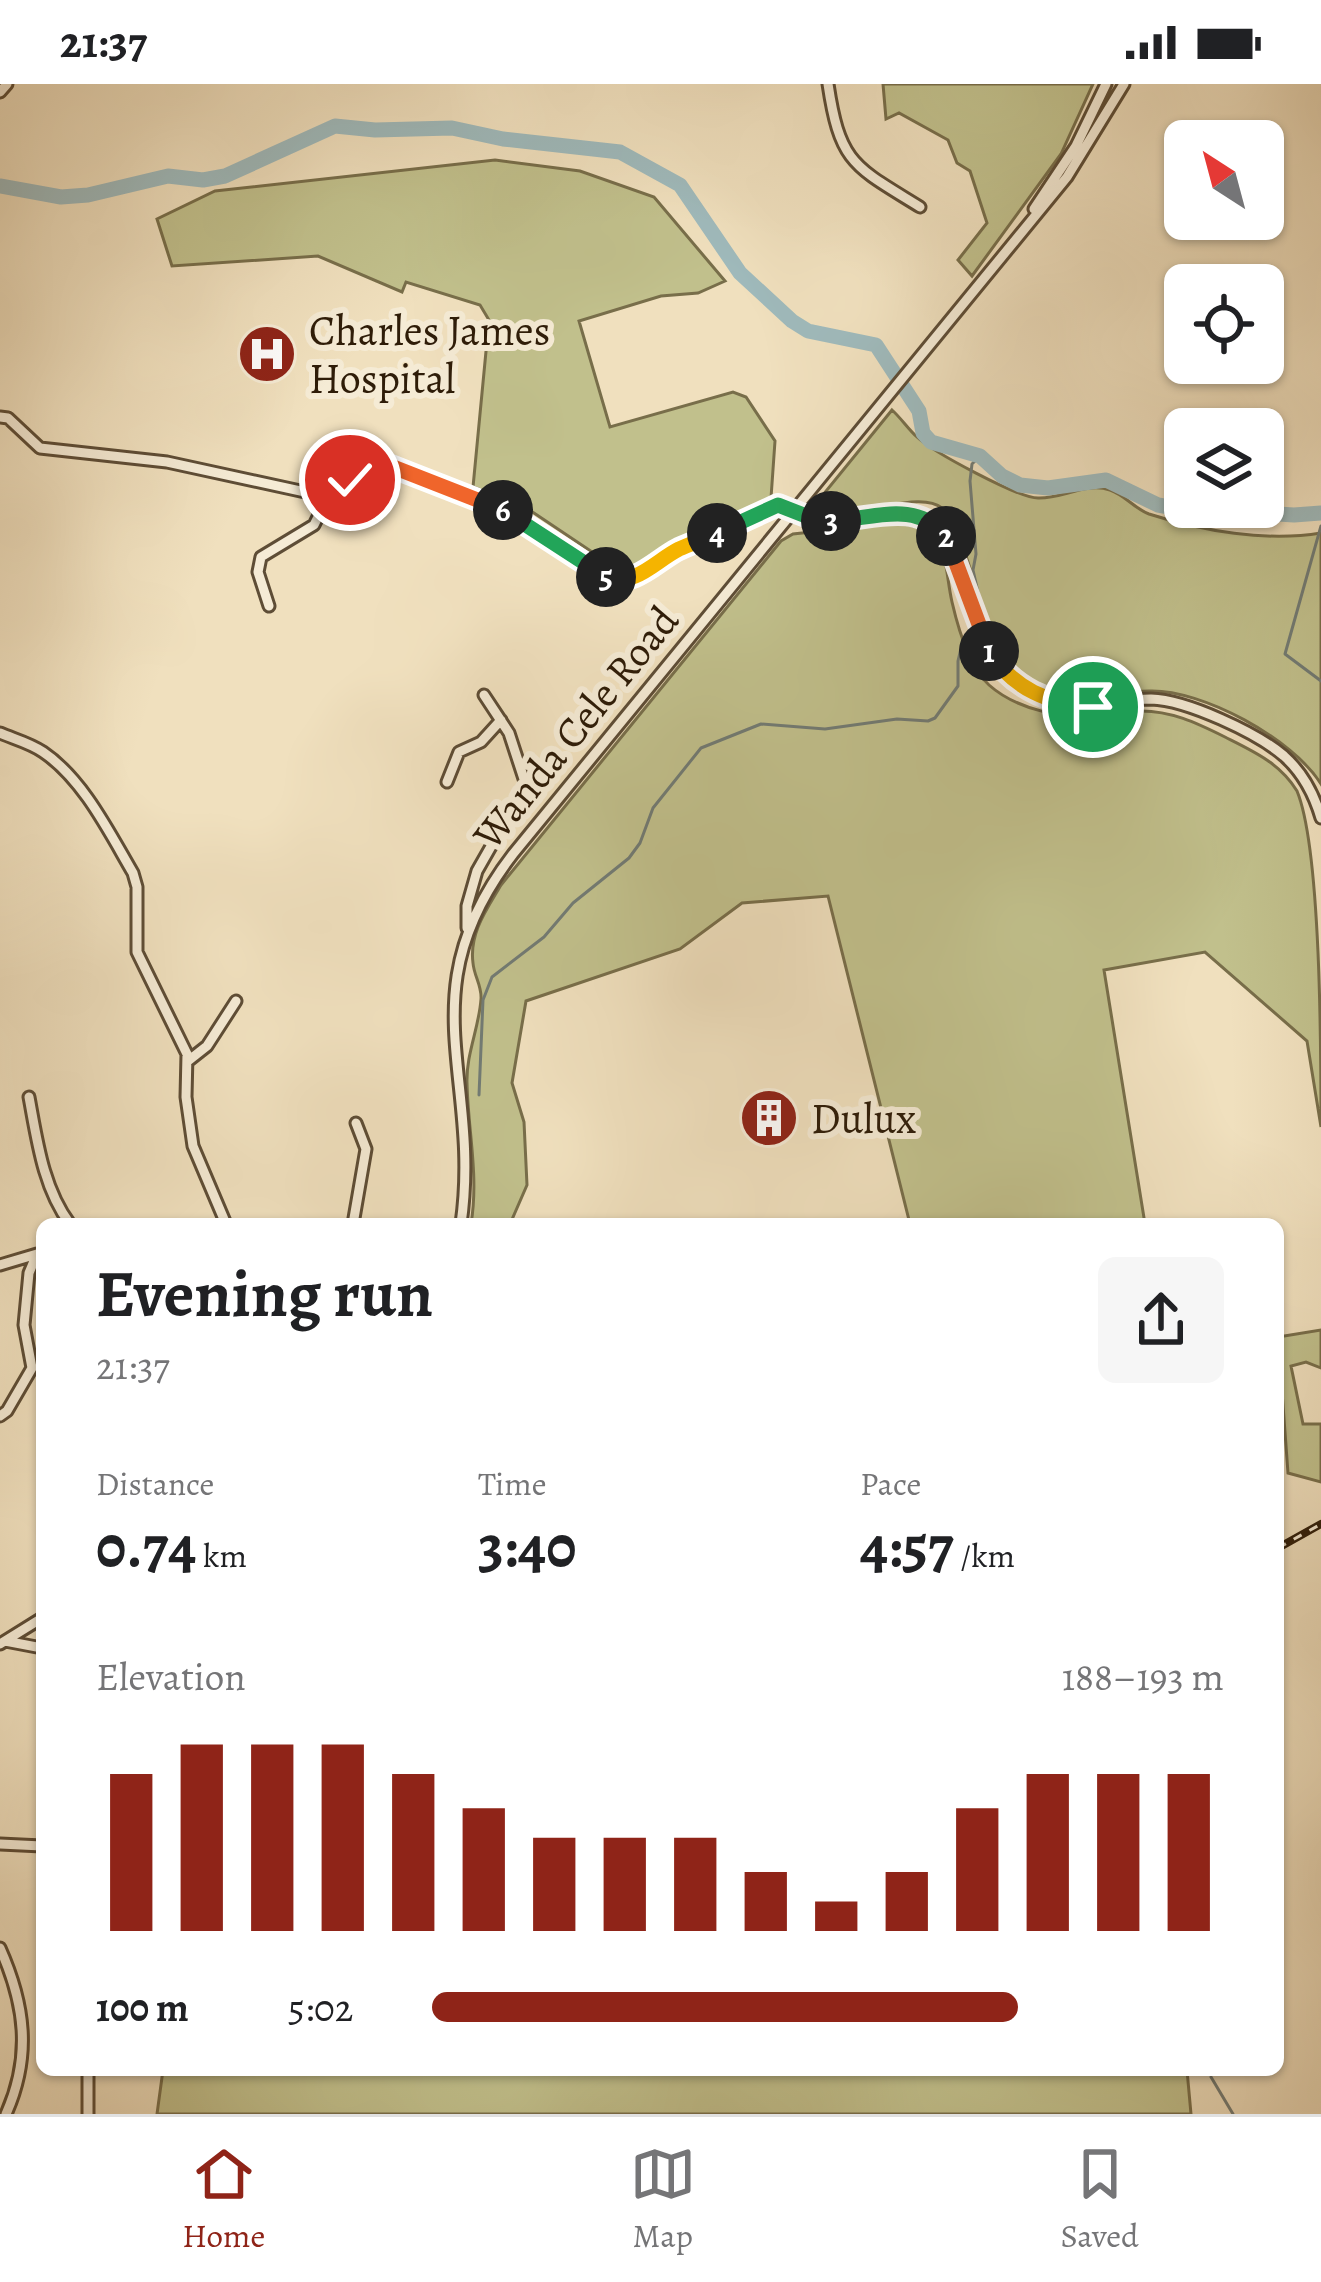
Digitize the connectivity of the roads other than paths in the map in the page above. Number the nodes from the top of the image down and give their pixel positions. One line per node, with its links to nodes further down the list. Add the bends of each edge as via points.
1 (7, 84): 5 (street)
2 (828, 84): 6 (street, via 852,162)
3 (1106, 84): 7 (street, Wanda Cele Road)
4 (1124, 84): 7 (street, Wanda Cele Road, via 1067,177)
5 (0, 92)
6 (920, 206)
7 (1023, 230): 10 (street, Wanda Cele Road)
8 (0, 417): 9 (street, via 40,448 203,468)
9 (328, 496): 10 (street, via 377,460 501,509 621,581 765,508); 11 (street, via 307,531 261,557)
10 (792, 512): 16 (street, via 819,521 910,512 929,520 953,547 982,641 1010,678 1057,704 1159,700 1195,709 1284,755); 17 (street, Wanda Cele Road, via 513,854)
11 (269, 606)
12 (484, 694): 13 (street)
13 (501, 720): 15 (street, via 459,752); 17 (street, via 526,785 477,871)
14 (0, 733): 19 (street, via 64,770 121,852 137,887 137,952)
15 (447, 782)
16 (1321, 818)
17 (467, 928): 25 (street, Wanda Cele Road, via 453,996)
18 (236, 1001): 19 (street)
19 (188, 1061): 23 (street, via 193,1146)
20 (29, 1097): 22 (street, via 43,1165)
21 (356, 1124): 24 (street, via 366,1149)
22 (66, 1218)
23 (223, 1218)
24 (354, 1218)
25 (461, 1218)
26 (36, 1255): 28 (street)
27 (36, 1260): 29 (street, via 24,1325 32,1368)
28 (0, 1264)
29 (0, 1416)
30 (36, 1622): 31 (street)
31 (2, 1642): 32 (street)
32 (36, 1647)
33 (0, 1844): 34 (street)
34 (36, 1846)
35 (0, 1948): 37 (street, via 24,2024 20,2076)
36 (88, 2076): 38 (street)
37 (6, 2114)
38 (88, 2114)

